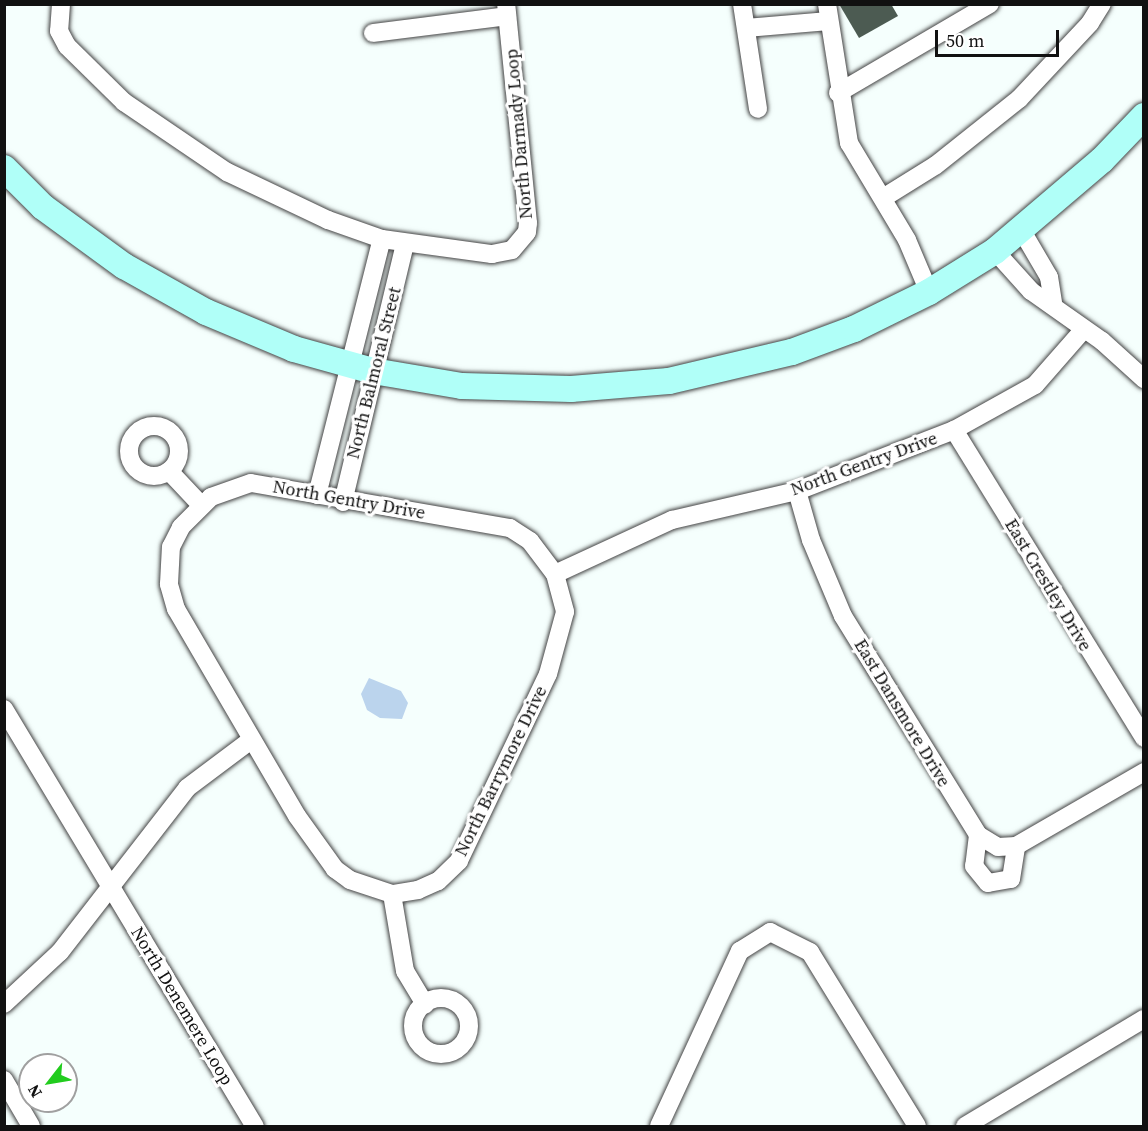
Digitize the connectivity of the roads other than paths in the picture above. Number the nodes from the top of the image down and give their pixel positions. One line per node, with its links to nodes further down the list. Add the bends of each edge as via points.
1 (61, 4): 15 (street, North Darmady Loop, via 59,31 67,46 124,102 172,138 227,172 328,219)
2 (742, 4): 7 (street)
3 (990, 4): 9 (street)
4 (1102, 4): 13 (street, via 1090,23 1019,99 936,165)
5 (507, 10): 8 (street); 16 (street, North Darmady Loop, via 527,232 512,249 492,254)
6 (828, 13): 7 (street); 9 (street)
7 (746, 28): 10 (street)
8 (373, 33)
9 (838, 93): 13 (street, via 849,143)
10 (758, 109)
11 (1143, 116): 14 (street)
12 (4, 168): 21 (street, via 44,207 124,266 165,289 228,321)
13 (883, 198): 18 (street)
14 (1022, 231): 17 (street); 19 (street, via 1049,277)
15 (382, 239): 16 (street, North Darmady Loop); 21 (street, North Balmoral Street)
16 (405, 244): 21 (street, North Balmoral Street)
17 (995, 251): 18 (street); 19 (street, via 1031,291)
18 (929, 292): 21 (street, via 854,329 792,352 669,381 571,389 462,386)
19 (1053, 303): 20 (street)
20 (1084, 329): 22 (street, via 1120,355); 23 (street, North Gentry Drive, via 1035,385)
21 (362, 368): 26 (street, North Balmoral Street); 27 (street, North Balmoral Street)
22 (1143, 380)
23 (954, 430): 25 (street, North Gentry Drive); 31 (street, East Crestley Drive)
24 (169, 471): 28 (street)
25 (797, 491): 29 (street, North Gentry Drive, via 672,520); 34 (street, East Dansmore Drive, via 811,540 843,616)
26 (317, 495): 27 (street, North Gentry Drive); 28 (street, North Gentry Drive, via 251,483 229,488)
27 (343, 502): 29 (street, North Gentry Drive, via 510,528 530,541)
28 (201, 505): 32 (street, North Gentry Drive, via 171,547 169,584 176,609)
29 (555, 574): 37 (street, North Barrymore Drive, via 565,612 558,644 459,861 438,881)
30 (4, 709): 36 (street, North Denemere Loop)
31 (1143, 738)
32 (251, 740): 36 (street, via 187,788); 37 (street, via 335,869 350,880)
33 (1143, 772): 35 (street)
34 (978, 835): 35 (street, via 998,847); 35 (street, via 974,866 988,883 1011,879)
35 (1016, 846)
36 (110, 886): 38 (street, via 60,952); 43 (street, North Denemere Loop)
37 (392, 894): 39 (street, via 405,971)
38 (4, 1004)
39 (425, 1004)
40 (1143, 1019): 46 (street)
41 (4, 1080): 42 (street)
42 (31, 1126)
43 (255, 1126)
44 (659, 1126): 45 (street, via 740,951 770,932 810,952)
45 (917, 1126)
46 (965, 1126)

